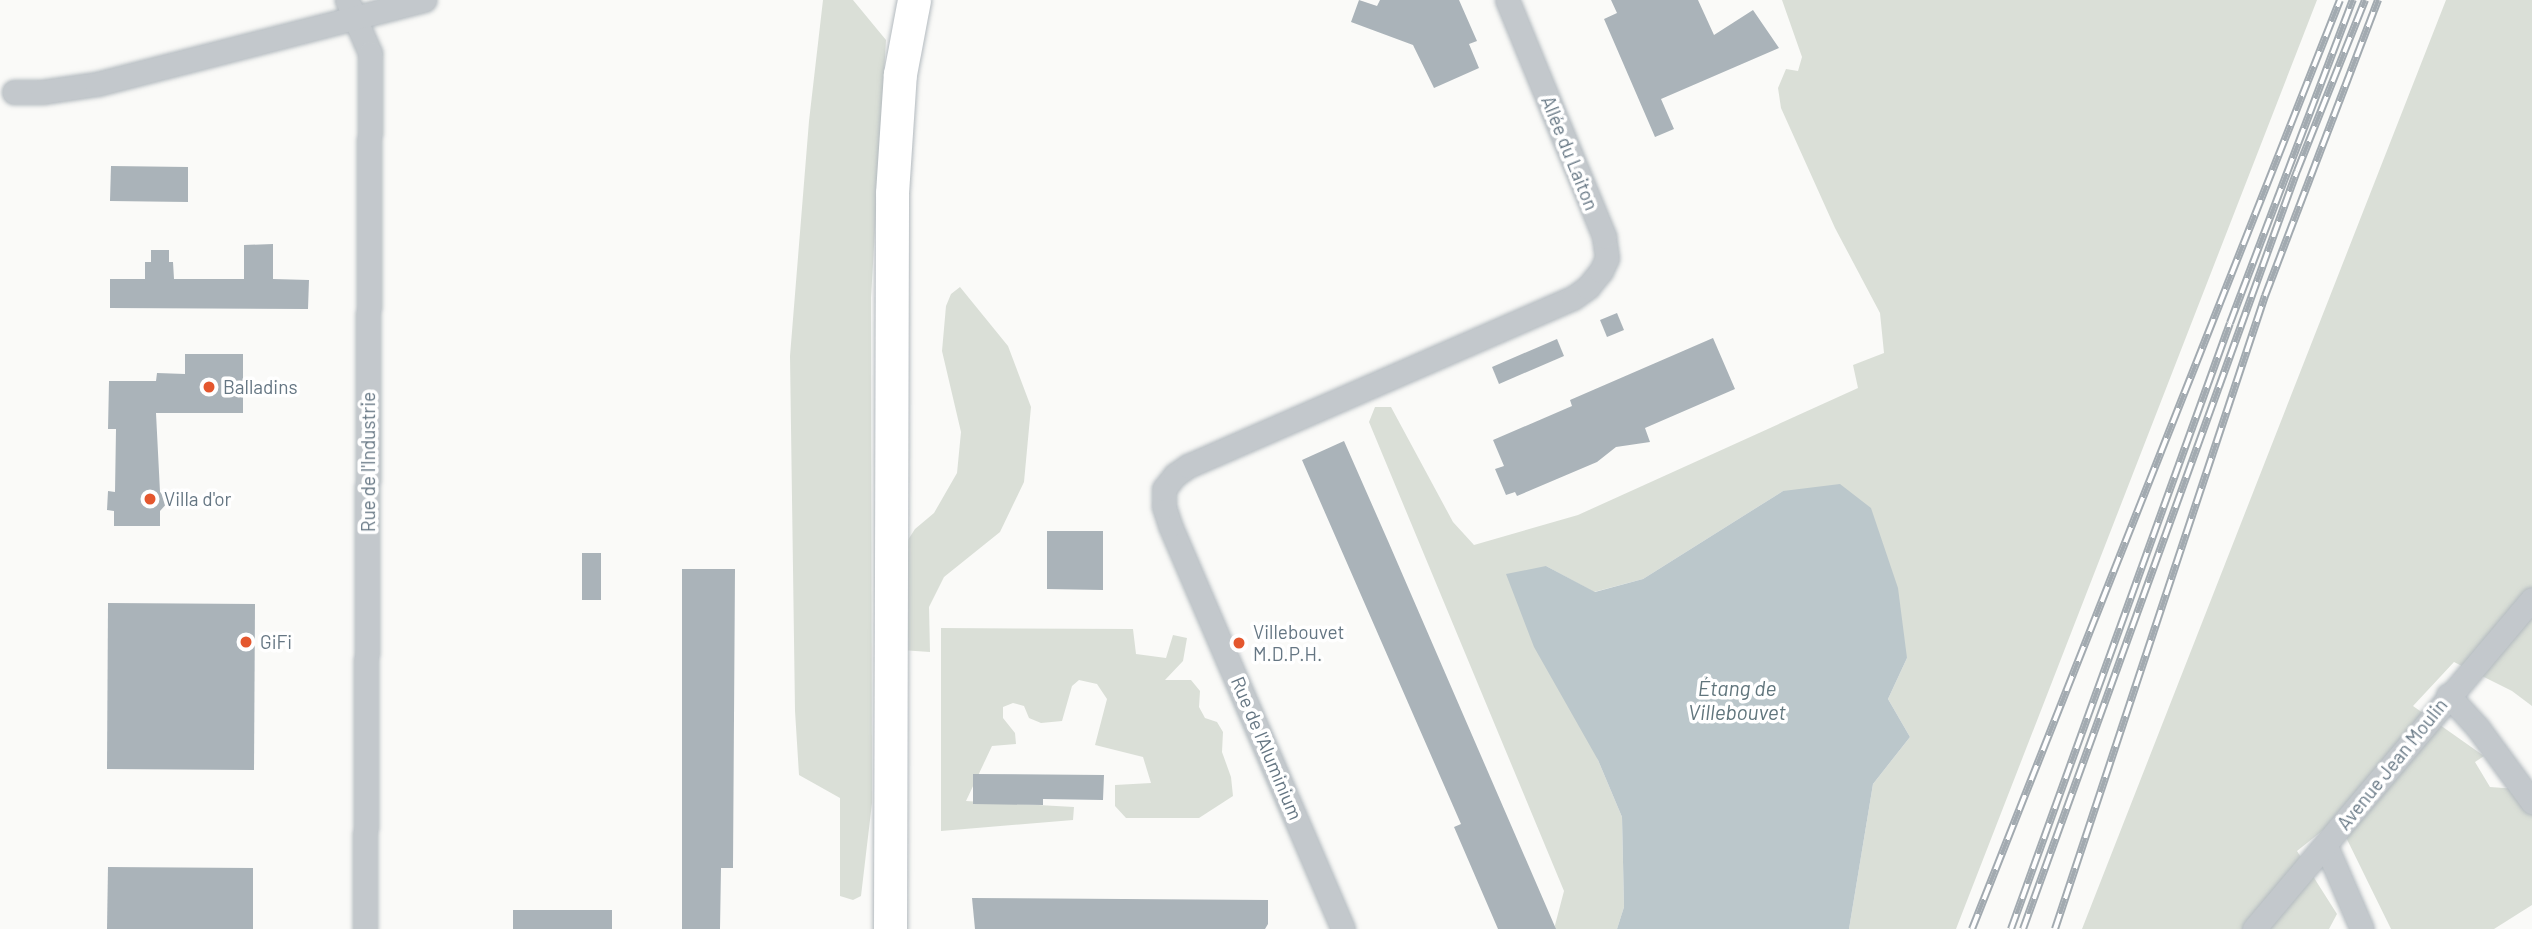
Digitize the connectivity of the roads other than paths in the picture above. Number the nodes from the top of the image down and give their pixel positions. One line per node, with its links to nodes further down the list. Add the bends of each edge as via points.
1 (424, 0): 4 (street)
2 (914, 0): 12 (street, via 900,74 892,193)
3 (1507, 0): 6 (street, Allée du Laiton, via 1604,236 1607,258 1601,271 1573,298 1188,466)
4 (351, 9): 5 (street, via 97,85); 11 (street, Rue de l'Industrie, via 370,53)
5 (5, 93)
6 (1164, 489): 13 (street, Rue de l'Aluminium, via 1170,525)
7 (2532, 599): 8 (street, Avenue Jean Moulin)
8 (2448, 695): 9 (street); 10 (street, Avenue Jean Moulin)
9 (2532, 802)
10 (2326, 846): 14 (street, Avenue Jean Moulin); 15 (street)
11 (365, 929)
12 (890, 929)
13 (1343, 929)
14 (2254, 929)
15 (2362, 929)

